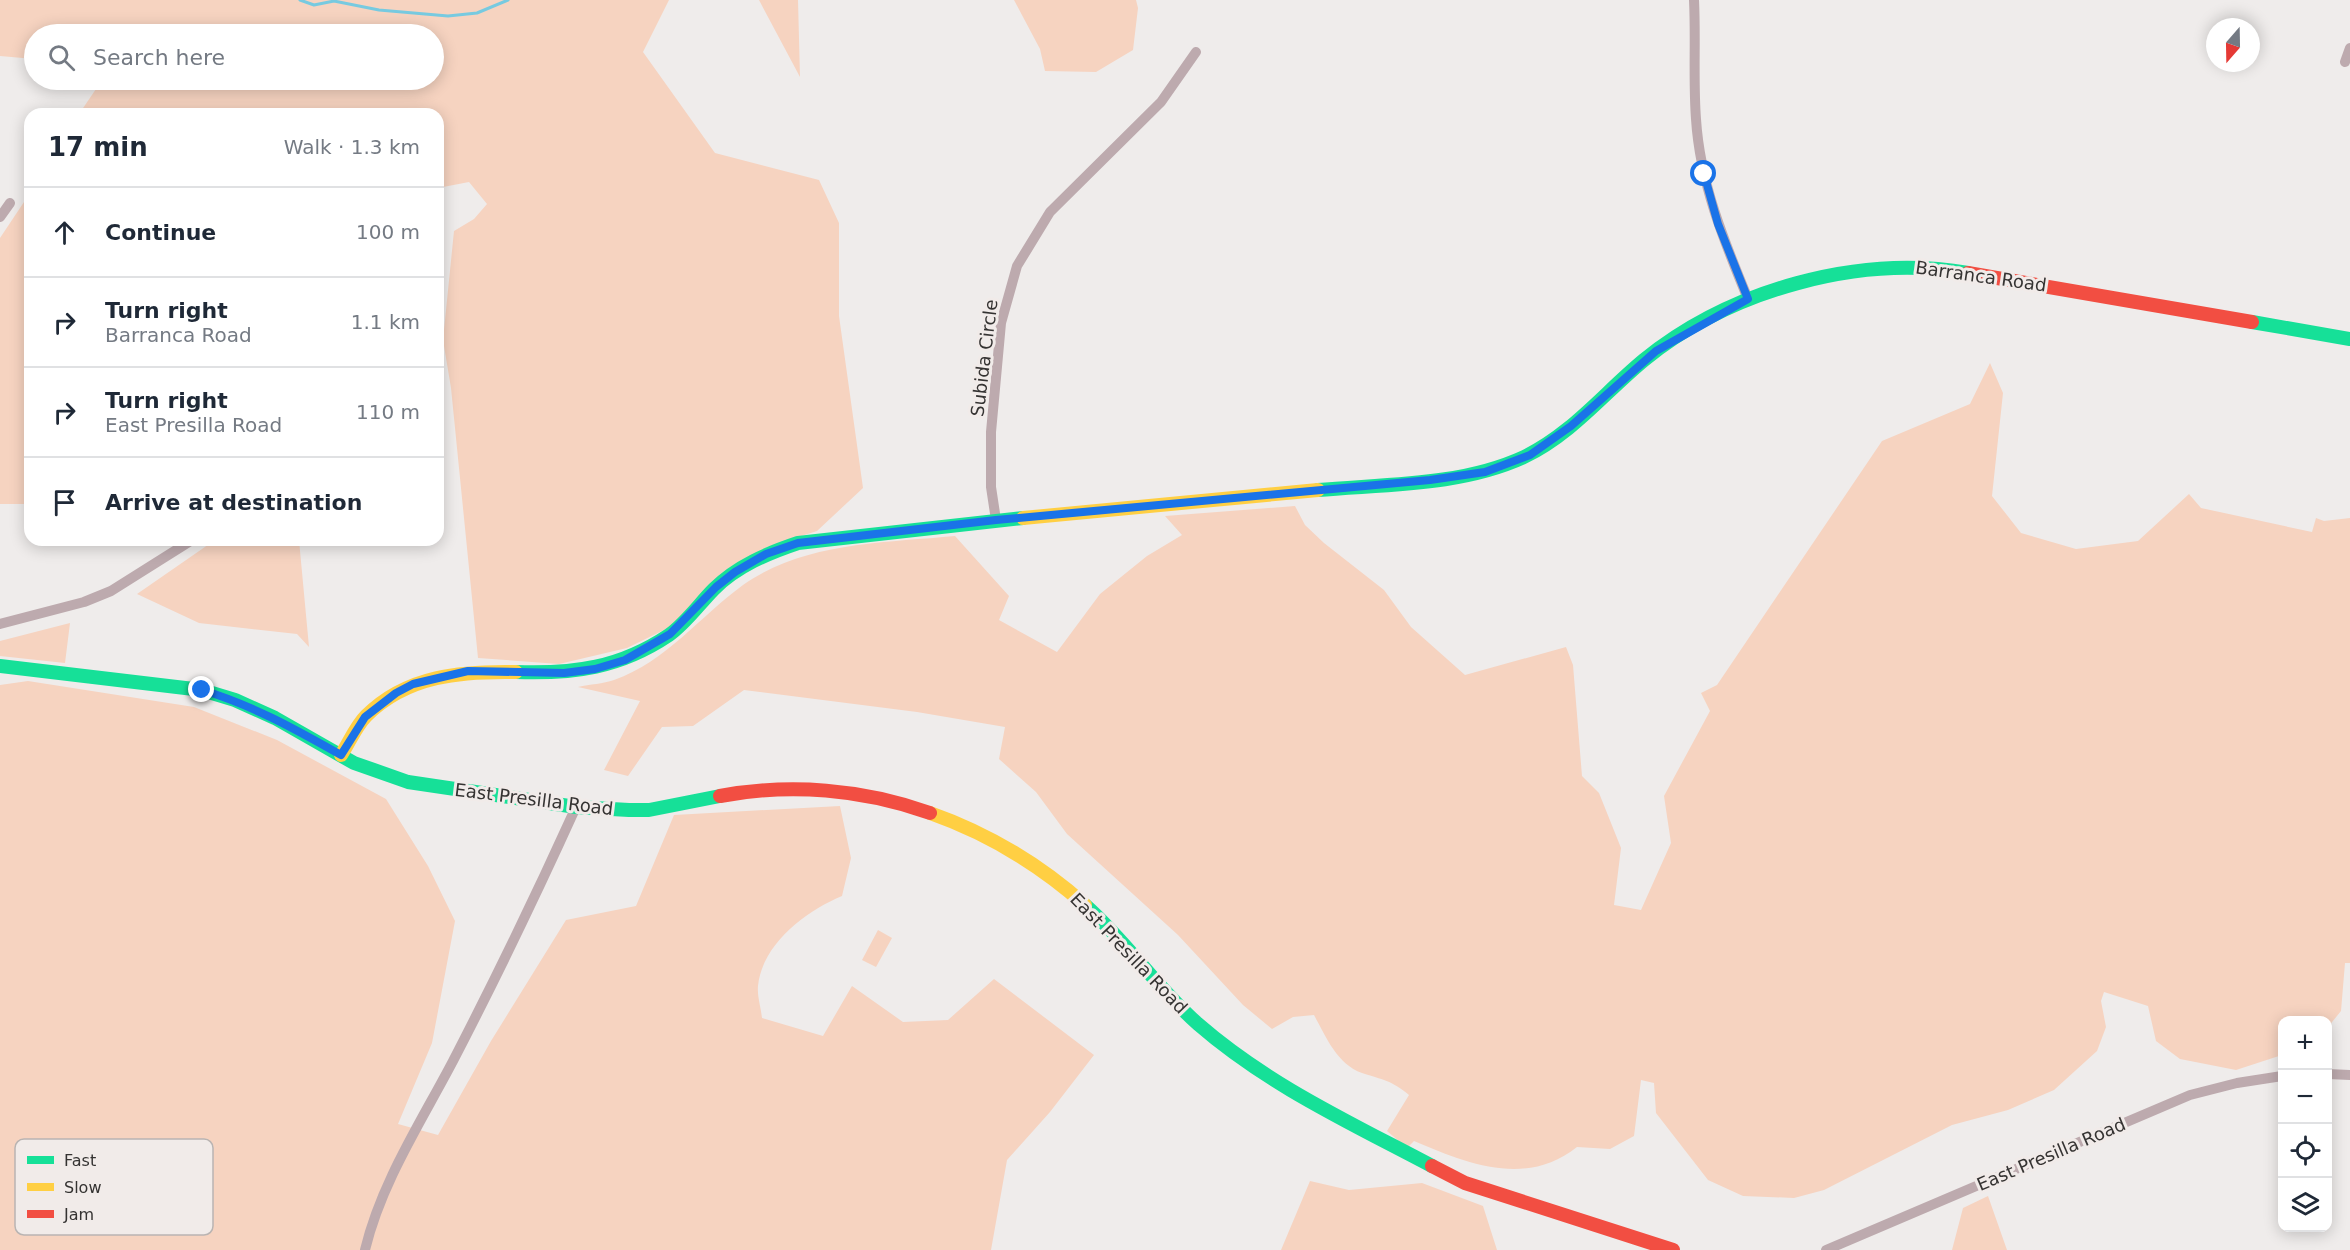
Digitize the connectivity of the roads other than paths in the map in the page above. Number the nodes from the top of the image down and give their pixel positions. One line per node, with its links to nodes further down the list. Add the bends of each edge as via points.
1 (1694, 0): 7 (street, via 1695,110 1703,169 1718,224)
2 (2350, 48): 4 (street)
3 (1196, 52): 9 (street, Subida Circle, via 1161,102 1050,212 1017,266 1001,323 991,432 991,487)
4 (2345, 62)
5 (10, 203): 6 (street)
6 (0, 217)
7 (1748, 299): 8 (street, Barranca Road, via 1807,278 1850,270 1934,267); 9 (street, Barranca Road, via 1656,351 1548,444 1485,472)
8 (2350, 339)
9 (996, 520): 13 (street, Barranca Road, via 785,546 735,572 670,634 625,660 564,673 468,671 413,684 365,717)
10 (182, 546): 11 (street, via 111,591)
11 (0, 624)
12 (0, 666): 13 (street, East Presilla Road, via 202,690 275,718)
13 (341, 755): 14 (street, East Presilla Road, via 408,782)
14 (576, 807): 18 (street, via 473,1022 396,1168); 19 (street, East Presilla Road, via 650,810 754,790 813,789 910,806 956,822 1015,852 1067,889 1196,1022 1240,1059 1294,1094 1465,1183)
15 (2332, 1074): 16 (street)
16 (2350, 1075)
17 (2278, 1077): 20 (street, East Presilla Road, via 2190,1095)
18 (365, 1250)
19 (1673, 1250)
20 (1826, 1250)

